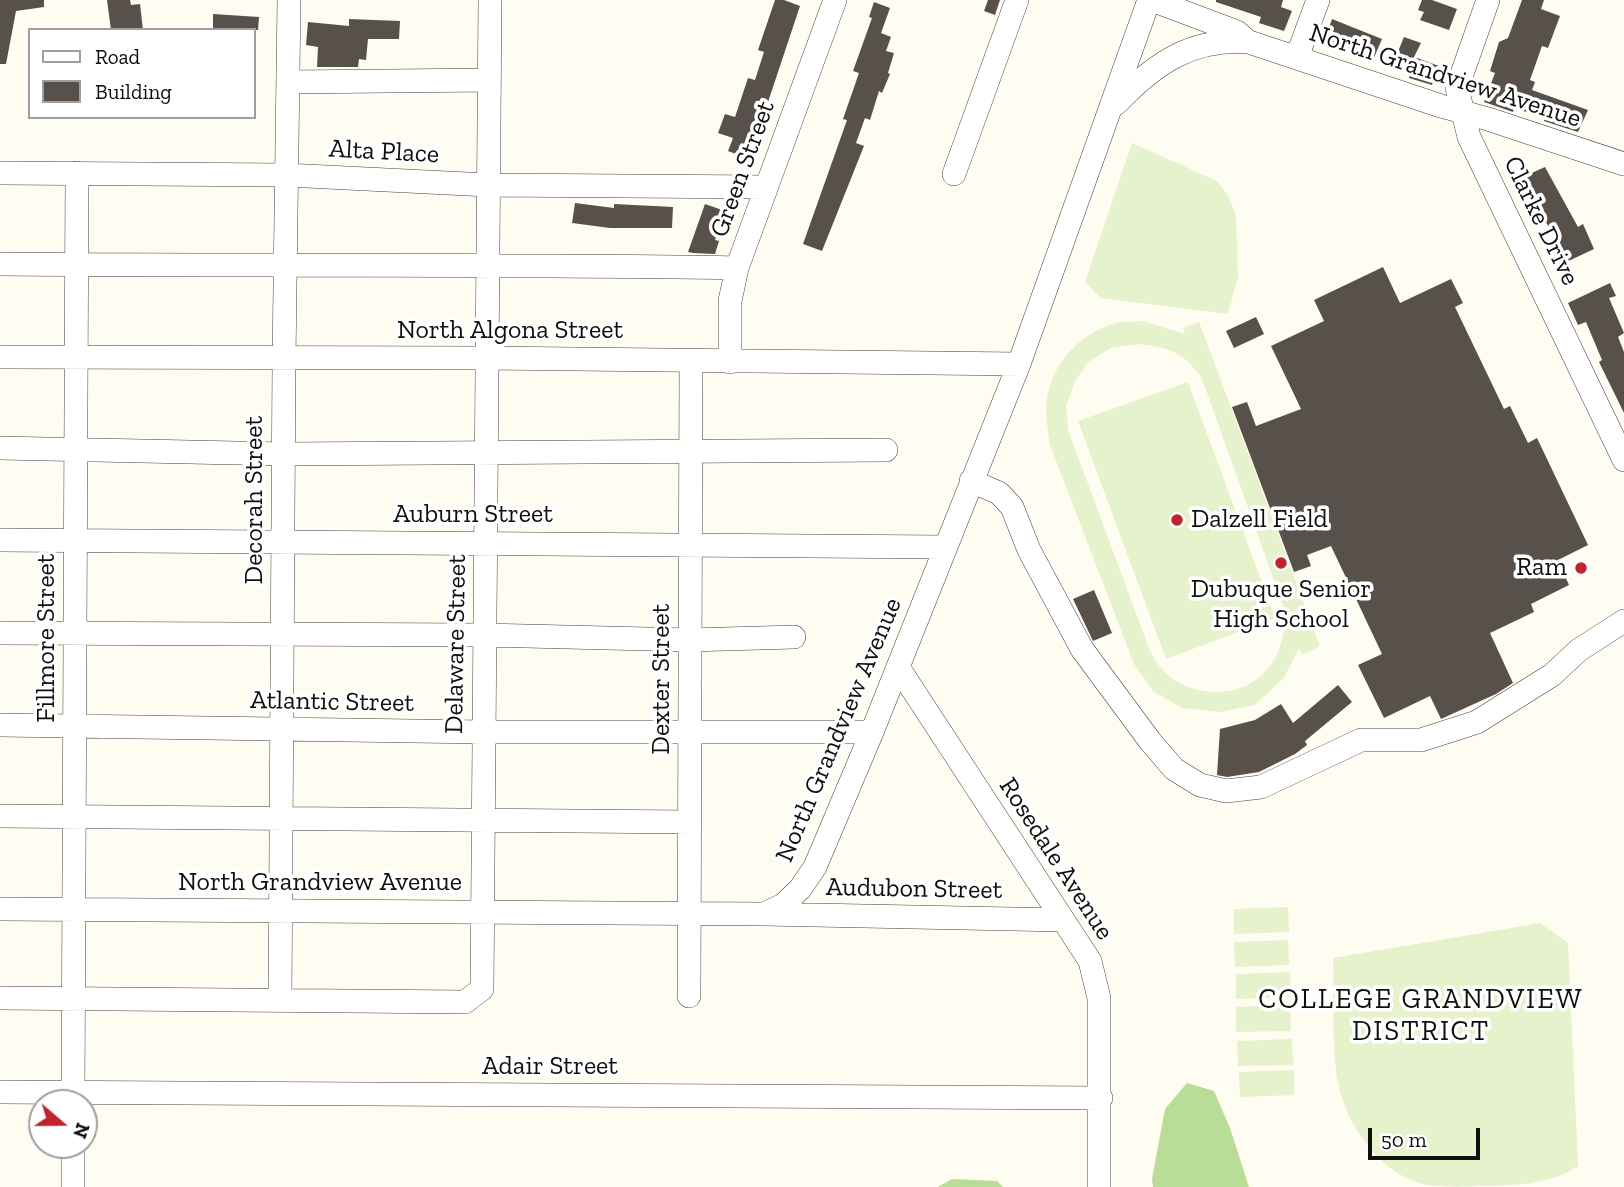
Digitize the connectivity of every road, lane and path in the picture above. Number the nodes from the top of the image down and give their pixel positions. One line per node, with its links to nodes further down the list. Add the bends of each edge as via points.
1 (289, 0): 11 (street, Decorah Street)
2 (490, 0): 10 (street, Delaware Street)
3 (835, 0): 20 (street, Green Street)
4 (1017, 0): 17 (street)
5 (1150, 0): 8 (street, North Grandview Avenue, via 1237,32); 12 (street, North Grandview Avenue)
6 (1318, 0): 9 (street)
7 (1488, 0): 13 (street, Clarke Drive, via 1457,88)
8 (1249, 42): 9 (street, North Grandview Avenue); 12 (street, North Grandview Avenue, via 1199,46 1173,56 1139,80)
9 (1297, 57): 13 (street, North Grandview Avenue)
10 (489, 80): 11 (street); 19 (street, Delaware Street)
11 (288, 82): 18 (street, Decorah Street)
12 (1110, 111): 32 (street, North Grandview Avenue)
13 (1462, 112): 14 (street, North Grandview Avenue); 39 (street, Clarke Drive, via 1469,137)
14 (1624, 164)
15 (0, 173): 16 (street, Alta Place)
16 (77, 173): 18 (street, Alta Place); 23 (street, Fillmore Street)
17 (954, 174)
18 (286, 175): 19 (street, Alta Place); 24 (street, Decorah Street)
19 (488, 185): 20 (street, Alta Place); 22 (street, Delaware Street)
20 (765, 187): 25 (street, Green Street)
21 (0, 264): 23 (street)
22 (488, 264): 24 (street); 25 (street); 28 (street, Delaware Street)
23 (77, 265): 24 (street); 27 (street, Fillmore Street)
24 (285, 267): 29 (street, Decorah Street)
25 (737, 268): 31 (street, Green Street, via 730,301)
26 (0, 357): 27 (street, North Algona Street)
27 (77, 358): 29 (street, North Algona Street); 34 (street, Fillmore Street)
28 (487, 358): 29 (street, North Algona Street); 30 (street, North Algona Street); 36 (street, Delaware Street)
29 (284, 359): 38 (street, Decorah Street)
30 (691, 362): 31 (street, North Algona Street); 37 (street, Dexter Street)
31 (730, 362): 32 (street, North Algona Street)
32 (1019, 364): 40 (street, North Grandview Avenue)
33 (0, 448): 34 (street)
34 (77, 448): 38 (street); 42 (street, Fillmore Street)
35 (886, 450): 37 (street)
36 (486, 451): 37 (street); 38 (street); 43 (street, Delaware Street)
37 (691, 453): 45 (street, Dexter Street)
38 (284, 454): 44 (street, Decorah Street)
39 (1624, 460)
40 (971, 481): 46 (street, North Grandview Avenue); 47 (street, via 999,493 1013,507 1029,550 1082,649 1150,741 1174,769 1200,785 1226,791 1261,787 1362,740 1421,740 1477,722 1552,675 1579,650)
41 (0, 540): 42 (street, Auburn Street)
42 (76, 542): 44 (street, Auburn Street); 49 (street, Fillmore Street)
43 (485, 542): 44 (street, Auburn Street); 45 (street, Auburn Street); 51 (street, Delaware Street)
44 (284, 543): 50 (street, Decorah Street)
45 (691, 545): 46 (street, Auburn Street); 53 (street, Dexter Street)
46 (945, 547): 54 (street, North Grandview Avenue)
47 (1624, 621)
48 (0, 633): 49 (street)
49 (75, 633): 50 (street); 56 (street, Fillmore Street)
50 (283, 635): 51 (street); 57 (street, Decorah Street)
51 (484, 635): 53 (street); 59 (street, Delaware Street)
52 (794, 637): 53 (street)
53 (690, 639): 58 (street, Dexter Street)
54 (898, 667): 60 (street, North Grandview Avenue); 72 (street, Rosedale Avenue)
55 (0, 724): 56 (street, Atlantic Street)
56 (75, 726): 57 (street, Atlantic Street); 62 (street, Fillmore Street)
57 (281, 729): 59 (street, Atlantic Street); 63 (street, Decorah Street)
58 (690, 731): 59 (street, Atlantic Street); 60 (street, Atlantic Street); 65 (street, Dexter Street)
59 (483, 732): 64 (street, Delaware Street)
60 (872, 732): 70 (street, North Grandview Avenue, via 815,867 783,905)
61 (0, 816): 62 (street)
62 (75, 817): 63 (street); 67 (street, Fillmore Street)
63 (280, 818): 64 (street); 69 (street, Decorah Street)
64 (483, 821): 65 (street); 68 (street, Delaware Street)
65 (690, 822): 71 (street, Dexter Street)
66 (0, 909): 67 (street, North Grandview Avenue)
67 (74, 909): 69 (street, North Grandview Avenue); 75 (street, Fillmore Street)
68 (482, 912): 69 (street, North Grandview Avenue); 71 (street, North Grandview Avenue); 76 (street, Delaware Street, via 482,989 465,1002)
69 (279, 913): 76 (street, Decorah Street)
70 (764, 914): 71 (street, North Grandview Avenue); 72 (street, Audubon Street)
71 (690, 915): 73 (street, Dexter Street)
72 (1063, 920): 81 (street, Rosedale Avenue, via 1090,961 1099,998)
73 (690, 996)
74 (0, 998): 75 (street)
75 (73, 998): 76 (street); 77 (street, Fillmore Street)
76 (280, 1000)
77 (73, 1089)
78 (0, 1092): 79 (street, Adair Street)
79 (28, 1094)
80 (98, 1098): 81 (street, Adair Street)
81 (1101, 1098): 84 (street, Rosedale Avenue)
82 (73, 1159): 83 (street)
83 (73, 1187)
84 (1099, 1187)

